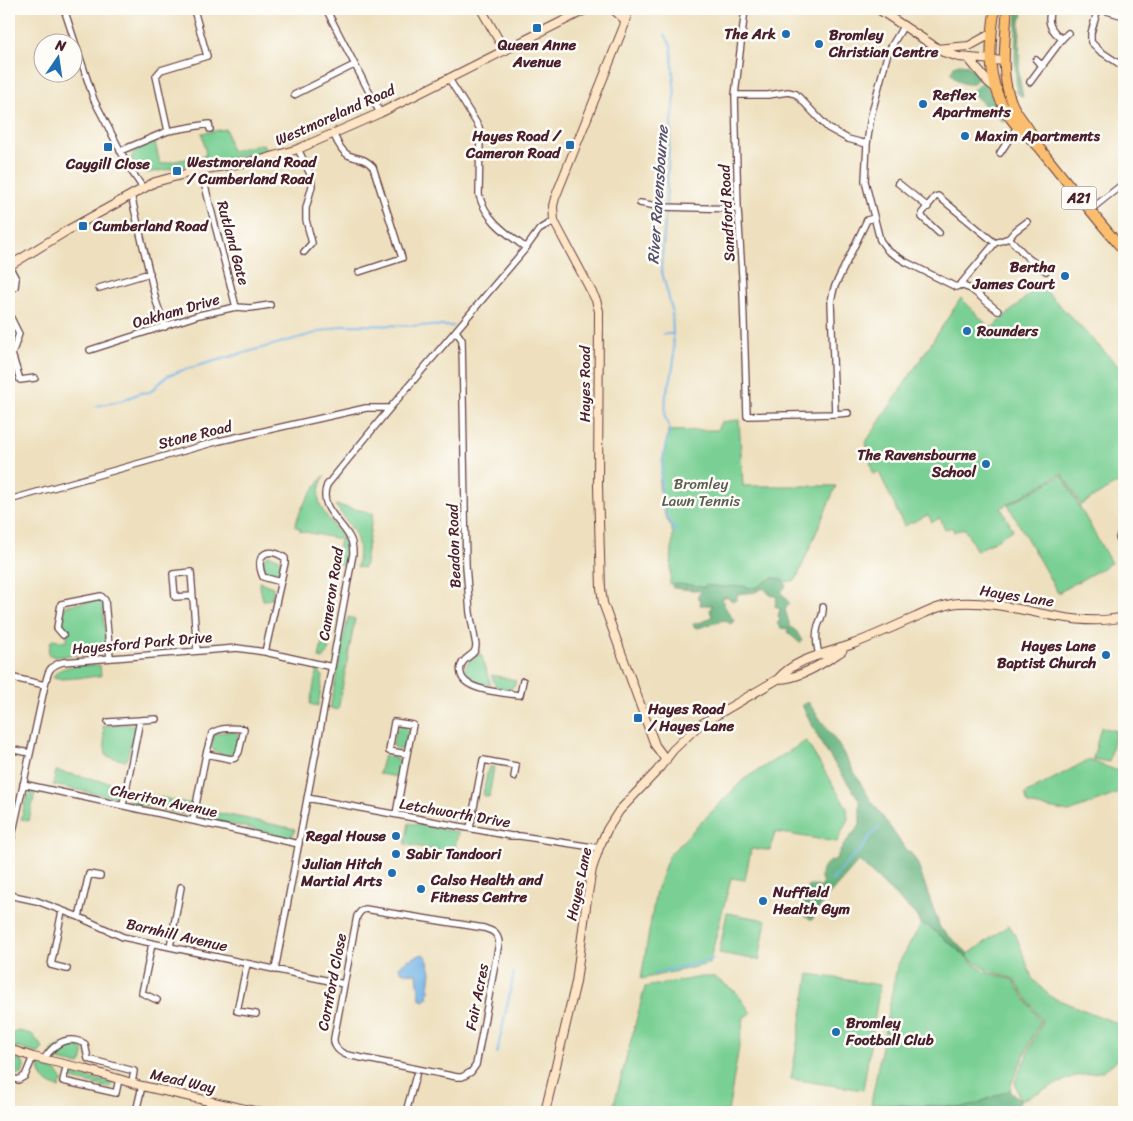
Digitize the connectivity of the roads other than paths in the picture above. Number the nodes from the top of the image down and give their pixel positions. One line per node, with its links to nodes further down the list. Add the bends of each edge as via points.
1 (64, 9): 43 (street, via 94,100)
2 (326, 9): 27 (street)
3 (481, 9): 22 (main road)
4 (587, 9): 22 (main road, Westmoreland Road)
5 (613, 9): 16 (main road)
6 (620, 9): 16 (main road)
7 (628, 9): 16 (main road)
8 (745, 9): 34 (street, Sandford Road)
9 (878, 9): 17 (main road)
10 (995, 9): 19 (main road, A21)
11 (1007, 9): 26 (main road, A21)
12 (1051, 9): 20 (street, via 1050,27)
13 (1099, 9): 15 (street); 29 (street, via 1091,42)
14 (194, 10): 38 (street, via 207,56 161,70 156,76)
15 (1124, 16)
16 (625, 20): 55 (main road, via 555,198)
17 (904, 25): 21 (main road); 41 (street, via 888,52)
18 (1068, 33): 20 (street)
19 (991, 34): 21 (main road, via 972,45); 24 (main road, A21)
20 (1062, 39): 28 (street)
21 (936, 49): 23 (main road)
22 (505, 51): 30 (main road, Westmoreland Road)
23 (968, 58): 24 (main road); 32 (main road)
24 (990, 60): 26 (main road); 32 (main road, A21)
25 (1036, 60): 28 (street)
26 (1004, 61): 40 (main road, A21, via 1012,102)
27 (354, 65): 33 (street); 35 (street)
28 (1042, 66): 31 (street)
29 (1124, 67)
30 (449, 79): 35 (main road, Westmoreland Road); 60 (street, via 479,127 481,204 495,224)
31 (1030, 82)
32 (997, 89): 36 (main road, A21, via 1003,106)
33 (294, 95)
34 (735, 95): 41 (street, via 796,94 828,128); 52 (street, Sandford Road)
35 (380, 113): 39 (main road, Westmoreland Road)
36 (1017, 127): 40 (main road, A21); 44 (street)
37 (210, 129): 38 (street, via 209,124)
38 (168, 131): 43 (street)
39 (334, 135): 42 (main road, Westmoreland Road); 65 (street, via 347,154 366,160 373,167 402,258)
40 (1036, 143): 53 (main road, A21)
41 (866, 144): 54 (street, via 865,182)
42 (298, 149): 48 (main road, Westmoreland Road, via 262,160 163,179); 62 (street, via 311,176 312,186 306,208 312,243)
43 (120, 151): 48 (street)
44 (1000, 153)
45 (898, 183): 51 (street)
46 (1124, 183): 53 (street)
47 (205, 186): 71 (street, Rutland Gate)
48 (143, 188): 49 (main road, Westmoreland Road)
49 (131, 195): 63 (main road, Westmoreland Road); 66 (street)
50 (640, 203): 52 (street)
51 (928, 206): 57 (street, via 922,217); 59 (street, via 938,196)
52 (738, 209): 80 (street, Sandford Road, via 747,416)
53 (1090, 210): 61 (main road, A21)
54 (874, 218): 67 (street, via 880,240 888,251 951,285); 80 (street, via 868,220 863,228 831,301)
55 (554, 222): 60 (street, Cameron Road, via 539,230); 108 (main road, Hayes Road, via 599,311 598,486 603,603 654,745)
56 (1027, 222): 58 (street)
57 (940, 232)
58 (1009, 238): 59 (street); 64 (street)
59 (996, 243): 67 (street)
60 (526, 248): 75 (street, Cameron Road)
61 (1124, 251)
62 (304, 252)
63 (9, 266): 69 (street, via 16,279 15,287)
64 (1046, 271)
65 (359, 272)
66 (150, 273): 68 (street); 74 (street)
67 (960, 285): 72 (street, via 972,289)
68 (100, 288)
69 (9, 291)
70 (270, 304): 71 (street, Oakham Drive)
71 (236, 307): 74 (street, Oakham Drive)
72 (998, 311)
73 (9, 314): 77 (street, via 20,334 12,354 20,380)
74 (165, 327): 76 (street, Oakham Drive)
75 (456, 331): 78 (street, Cameron Road); 97 (street, Beadon Road, via 462,340 466,566 476,645 473,654 463,661 460,671 464,682 494,691 520,695)
76 (90, 350)
77 (35, 378)
78 (390, 408): 81 (street, Stone Road, via 366,408 219,441); 94 (street, Cameron Road, via 325,490 329,510 350,536 353,554)
79 (848, 413): 80 (street)
80 (835, 414)
81 (9, 500)
82 (1124, 525): 83 (street, via 1119,538)
83 (1124, 547)
84 (281, 582): 84 (street, via 285,558 264,553 259,562 263,576); 91 (street)
85 (192, 596): 85 (street, via 191,572 173,574 175,597); 90 (street)
86 (823, 608): 92 (street, via 824,614 818,626 817,648)
87 (1124, 617): 89 (main road, Hayes Lane, via 1078,620 992,604 957,603 935,608)
88 (63, 635): 93 (street, via 57,628 61,604 101,596 105,600)
89 (853, 644): 92 (main road, Hayes Lane); 96 (main road, Hayes Lane, via 815,667 788,679)
90 (197, 651): 91 (street, Hayesford Park Drive, via 237,648); 93 (street, Hayesford Park Drive)
91 (265, 652): 94 (street, Hayesford Park Drive)
92 (820, 655): 96 (main road, Hayes Lane)
93 (110, 658): 98 (street, Hayesford Park Drive, via 55,664)
94 (332, 667): 111 (street, Cameron Road)
95 (9, 676): 98 (street)
96 (778, 678): 108 (main road, Hayes Lane, via 698,726)
97 (523, 681)
98 (44, 685): 105 (street, Hayesford Park Drive)
99 (156, 719): 100 (street)
100 (140, 720): 102 (street); 112 (street)
101 (245, 721): 103 (street)
102 (108, 722)
103 (244, 729): 106 (street, via 216,730 212,733); 106 (street, via 235,758)
104 (9, 749): 105 (street)
105 (30, 753): 110 (street, Hayesford Park Drive)
106 (206, 754): 114 (street)
107 (407, 754): 107 (street, via 413,725 394,722 389,751); 113 (street)
108 (666, 760): 117 (main road, Hayes Lane, via 619,811)
109 (514, 778): 115 (street, via 516,766 483,760)
110 (23, 784): 112 (street, Cheriton Avenue); 118 (street, Hayesford Park Drive)
111 (307, 798): 113 (street, Letchworth Drive); 116 (street, Cameron Road)
112 (122, 805): 114 (street, Cheriton Avenue)
113 (396, 814): 115 (street, Letchworth Drive)
114 (193, 820): 116 (street, Cheriton Avenue)
115 (470, 828): 117 (street, Letchworth Drive)
116 (299, 844): 129 (street, Cameron Road)
117 (599, 848): 148 (main road, Hayes Lane, via 592,869 576,982)
118 (9, 850)
119 (100, 876): 124 (street, via 89,874)
120 (182, 888): 126 (street)
121 (9, 895): 123 (street, Barnhill Avenue)
122 (363, 910): 130 (street, Cornford Close, via 357,916); 134 (street, Fair Acres, via 484,928 496,934 499,943 476,1066 471,1072 462,1077)
123 (62, 911): 124 (street, Barnhill Avenue); 128 (street, via 51,965)
124 (79, 917): 125 (street, Barnhill Avenue, via 123,937)
125 (152, 944): 126 (street, Barnhill Avenue); 131 (street, via 142,993)
126 (170, 947): 127 (street, Barnhill Avenue)
127 (247, 964): 129 (street, Barnhill Avenue); 132 (street, via 237,1010)
128 (67, 969)
129 (275, 970): 130 (street, Barnhill Avenue)
130 (344, 984): 134 (street, Cornford Close, via 334,1045)
131 (157, 1000)
132 (256, 1014)
133 (9, 1049): 135 (main road, Mead Way)
134 (347, 1055)
135 (32, 1057): 136 (main road, Mead Way); 141 (street, via 25,1076 18,1080)
136 (44, 1059): 137 (street, via 51,1048 67,1040 85,1044); 138 (main road, Mead Way)
137 (88, 1059): 139 (street); 143 (street, Mead Way, via 134,1071)
138 (66, 1064): 139 (main road, Mead Way); 142 (street, via 63,1081 116,1094)
139 (85, 1068): 142 (main road, Mead Way)
140 (416, 1075): 147 (street)
141 (9, 1077)
142 (119, 1079): 143 (main road, Mead Way)
143 (132, 1083): 144 (main road, Mead Way)
144 (142, 1086): 145 (street); 146 (main road, Mead Way)
145 (136, 1112)
146 (258, 1112)
147 (406, 1112)
148 (545, 1112)

